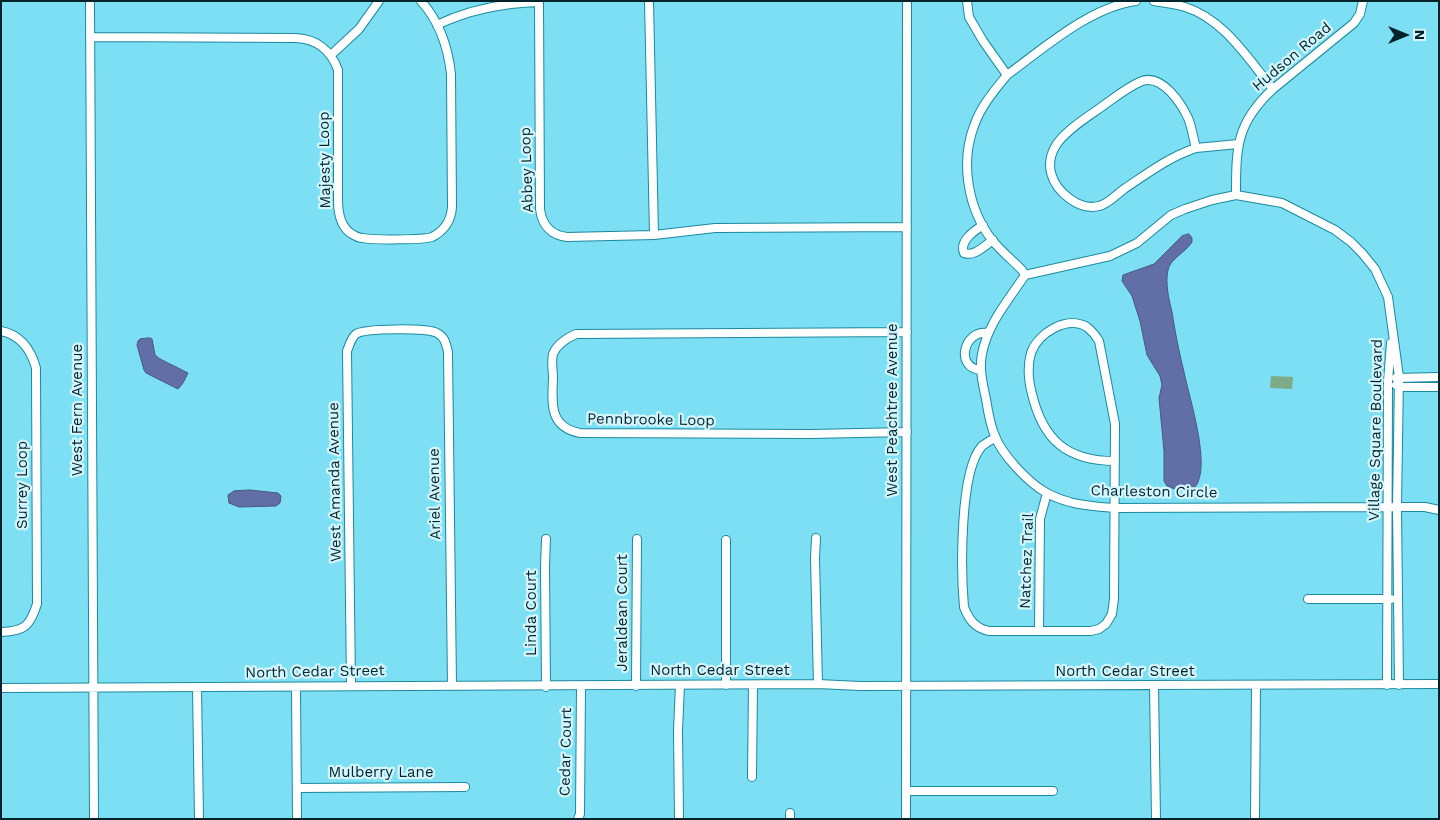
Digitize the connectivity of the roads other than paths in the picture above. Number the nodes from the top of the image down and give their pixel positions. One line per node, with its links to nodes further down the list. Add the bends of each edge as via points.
1 (90, 1): 14 (street, West Fern Avenue)
2 (379, 1): 15 (street, via 359,29)
3 (420, 1): 13 (street, Majesty Loop)
4 (649, 1): 23 (street)
5 (907, 1): 22 (street, West Peachtree Avenue)
6 (966, 1): 16 (street, via 969,17)
7 (1136, 1): 16 (street, via 1102,10)
8 (1154, 1): 12 (street)
9 (1196, 1): 12 (street)
10 (1363, 1): 17 (street, Hudson Road, via 1354,23)
11 (539, 2): 13 (street, via 482,8); 23 (street, Abbey Loop, via 541,219 550,230 561,236)
12 (1193, 10): 17 (street, via 1223,30)
13 (438, 25): 15 (street, Majesty Loop, via 451,74 452,207 443,230 429,239 363,239 353,235 341,222 338,200 338,70)
14 (90, 37): 15 (street, via 305,39 322,46); 72 (street, West Fern Avenue)
15 (331, 55)
16 (1007, 75): 21 (street, via 981,110 968,147 970,193)
17 (1273, 89): 18 (street, Hudson Road, via 1250,114)
18 (1238, 144): 19 (street); 20 (street, Hudson Road)
19 (1196, 148): 19 (street, via 1188,119 1173,94 1154,81 1144,80 1060,138 1050,160 1051,173 1072,202 1101,206 1158,165)
20 (1236, 195): 25 (street, via 1185,208 1171,215 1137,243 1110,256); 26 (street, via 1282,203 1335,230 1351,242 1375,269 1388,298)
21 (983, 225): 24 (street); 24 (street, via 963,243 964,253 974,253)
22 (907, 227): 23 (street, Abbey Loop, via 715,228); 29 (street, West Peachtree Avenue)
23 (654, 235)
24 (993, 240): 25 (street)
25 (1025, 275): 30 (street, Charleston Circle)
26 (1392, 326): 32 (street, Village Square Boulevard); 34 (street, Village Square Boulevard)
27 (409, 330): 61 (street, West Amanda Avenue, via 365,330 352,338 347,350); 62 (street, Ariel Avenue, via 436,332 446,342 448,352)
28 (1, 331): 53 (street, Surrey Loop, via 25,345 36,368 37,604 26,627)
29 (907, 332): 37 (street, West Peachtree Avenue); 37 (street, Pennbrooke Loop, via 576,334 558,346 553,355 552,380 552,404 560,424 569,431 580,433)
30 (988, 333): 31 (street, Charleston Circle, via 981,356); 31 (street, via 978,334 966,344 964,355 970,366)
31 (981, 370): 38 (street, Charleston Circle)
32 (1399, 377): 33 (street); 34 (street); 35 (street, Village Square Boulevard)
33 (1439, 377)
34 (1388, 381): 35 (street); 42 (street, Village Square Boulevard)
35 (1399, 387): 36 (street); 43 (street, Village Square Boulevard)
36 (1439, 387)
37 (907, 432): 66 (street, West Peachtree Avenue)
38 (995, 438): 40 (street, Charleston Circle, via 1019,470); 52 (street, via 982,446 969,477 964,521 964,607 974,626 982,630)
39 (1114, 462): 39 (street, via 1082,458 1061,446 1038,417 1028,365 1032,350 1042,335 1054,327 1073,323 1086,326 1099,341 1114,424); 41 (street)
40 (1047, 494): 41 (street, Charleston Circle, via 1088,506); 52 (street, Natchez Trail, via 1040,519)
41 (1115, 508): 42 (street, Charleston Circle); 52 (street, via 1114,599 1112,614 1106,624 1090,631)
42 (1388, 508): 43 (street, Charleston Circle); 50 (street, Village Square Boulevard)
43 (1397, 508): 44 (street, Charleston Circle); 51 (street, Village Square Boulevard)
44 (1439, 510)
45 (816, 538): 54 (street)
46 (546, 539): 63 (street, Linda Court)
47 (637, 540): 65 (street, Jeraldean Court)
48 (726, 540): 57 (street)
49 (1308, 599): 50 (street)
50 (1388, 599): 51 (street); 59 (street, Village Square Boulevard)
51 (1398, 599): 60 (street, Village Square Boulevard)
52 (1039, 631)
53 (1, 632)
54 (818, 684): 58 (street, North Cedar Street); 66 (street, North Cedar Street)
55 (1439, 684): 60 (street, North Cedar Street)
56 (680, 685): 57 (street, North Cedar Street); 65 (street, North Cedar Street); 82 (street)
57 (726, 685): 58 (street, North Cedar Street)
58 (753, 685): 73 (street)
59 (1387, 685): 60 (street, North Cedar Street); 68 (street, North Cedar Street)
60 (1399, 685)
61 (351, 686): 62 (street, North Cedar Street); 70 (street, North Cedar Street)
62 (452, 686): 63 (street, North Cedar Street)
63 (546, 686): 64 (street, North Cedar Street)
64 (581, 686): 65 (street, North Cedar Street); 81 (street, Cedar Court)
65 (636, 686)
66 (906, 686): 67 (street, North Cedar Street); 76 (street, West Peachtree Avenue)
67 (1154, 686): 68 (street, North Cedar Street); 84 (street)
68 (1256, 686): 85 (street)
69 (198, 687): 70 (street, North Cedar Street); 72 (street, North Cedar Street); 79 (street)
70 (296, 687): 75 (street)
71 (1, 688): 72 (street, North Cedar Street)
72 (93, 688): 78 (street, West Fern Avenue)
73 (752, 777)
74 (465, 787): 75 (street, Mulberry Lane)
75 (297, 788): 80 (street)
76 (906, 791): 77 (street); 83 (street, West Peachtree Avenue)
77 (1053, 792)
78 (94, 819)
79 (198, 819)
80 (297, 819)
81 (578, 819)
82 (678, 819)
83 (906, 819)
84 (1156, 819)
85 (1255, 819)

